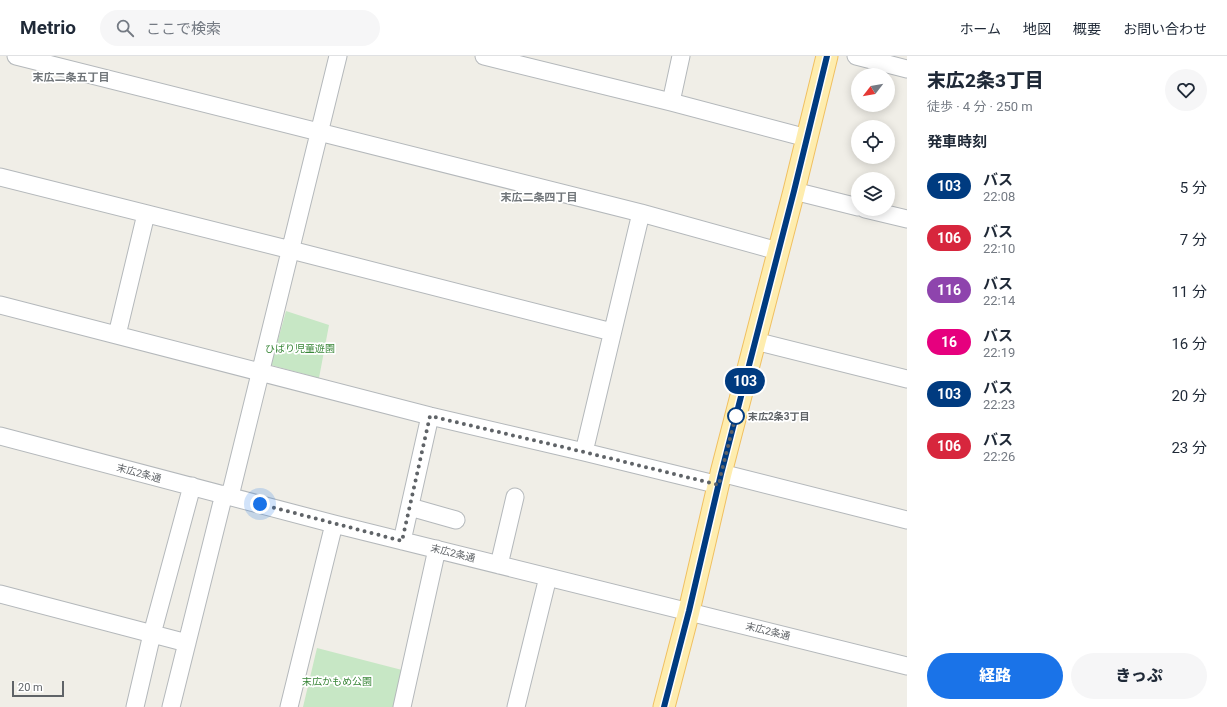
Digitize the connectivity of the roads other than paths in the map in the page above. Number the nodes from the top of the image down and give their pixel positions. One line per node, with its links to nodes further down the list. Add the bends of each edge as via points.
1 (16, 56): 9 (street)
2 (338, 56): 9 (street)
3 (484, 56): 8 (street)
4 (681, 56): 8 (street)
5 (827, 56): 10 (main road)
6 (856, 56): 7 (street)
7 (907, 69)
8 (671, 102): 10 (street)
9 (319, 131): 14 (street); 18 (street)
10 (807, 138): 12 (main road)
11 (0, 177): 15 (street)
12 (794, 191): 13 (street); 19 (main road)
13 (851, 205)
14 (641, 213): 19 (street); 21 (street)
15 (146, 214): 18 (street); 22 (street)
16 (892, 216): 17 (street)
17 (907, 220)
18 (291, 250): 21 (street); 24 (street)
19 (778, 251): 23 (main road)
20 (0, 305): 22 (street)
21 (612, 332): 28 (street)
22 (117, 335): 24 (street)
23 (755, 341): 25 (street); 29 (main road)
24 (261, 372): 26 (street); 31 (street)
25 (907, 379)
26 (430, 416): 28 (street); 33 (street)
27 (0, 436): 30 (street, 末広2条通)
28 (584, 452): 29 (street)
29 (720, 479): 35 (street); 42 (main road)
30 (192, 486): 31 (street, 末広2条通); 43 (street)
31 (227, 495): 36 (street, 末広2条通); 44 (street)
32 (515, 497): 39 (street)
33 (410, 507): 34 (street); 37 (street)
34 (456, 520)
35 (907, 520)
36 (334, 524): 37 (street, 末広2条通); 48 (street)
37 (402, 541): 38 (street, 末広2条通)
38 (437, 549): 39 (street, 末広2条通); 49 (street)
39 (499, 565): 40 (street, 末広2条通)
40 (548, 577): 42 (street, 末広2条通); 50 (street)
41 (0, 594): 43 (street)
42 (689, 611): 45 (street, 末広2条通); 51 (main road)
43 (152, 634): 44 (street); 46 (street)
44 (187, 643): 47 (street)
45 (907, 666)
46 (135, 707)
47 (171, 707)
48 (289, 707)
49 (402, 707)
50 (516, 707)
51 (664, 707)

